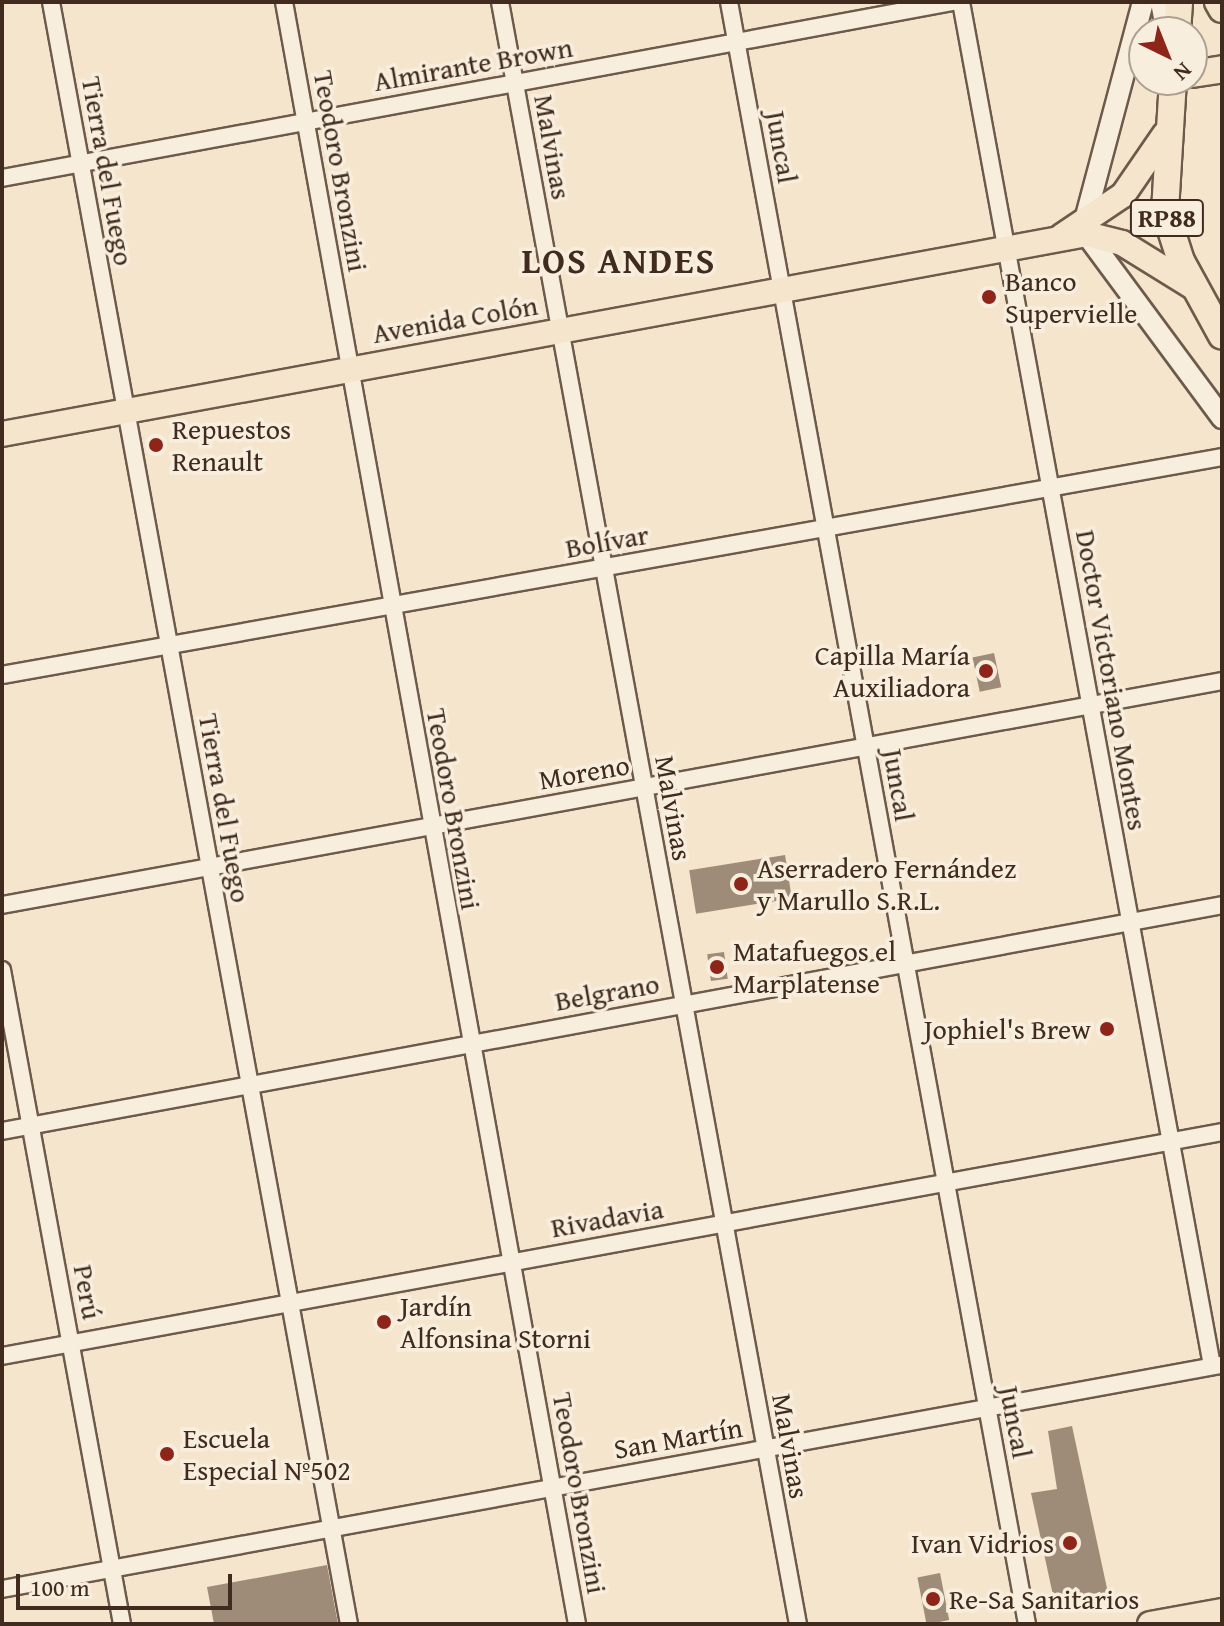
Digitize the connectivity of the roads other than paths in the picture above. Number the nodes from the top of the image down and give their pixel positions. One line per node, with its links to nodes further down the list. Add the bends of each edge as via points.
1 (51, 2): 16 (street, Tierra del Fuego)
2 (284, 2): 14 (street, Teodoro Bronzini)
3 (500, 2): 11 (street, Malvinas)
4 (729, 2): 10 (street, Juncal)
5 (953, 2): 10 (street, Almirante Brown)
6 (961, 2): 19 (street, Doctor Victoriano Montes)
7 (1143, 2): 18 (street)
8 (1218, 2): 9 (highway)
9 (1222, 9)
10 (737, 42): 11 (street, Almirante Brown); 20 (street, Juncal)
11 (515, 83): 14 (street, Almirante Brown); 22 (street, Malvinas)
12 (1171, 96): 15 (highway, RP88)
13 (1180, 96): 15 (highway, Avenida Colón / RP88)
14 (306, 121): 16 (street, Almirante Brown); 24 (street, Teodoro Bronzini)
15 (1166, 128): 18 (main road, Avenida Colón, via 1136,181); 21 (highway, RP88, via 1165,211)
16 (80, 163): 17 (street, Almirante Brown); 25 (street, Tierra del Fuego)
17 (2, 178)
18 (1085, 227): 19 (main road, Avenida Colón); 21 (main road, via 1122,243); 26 (street)
19 (1003, 247): 20 (main road, Avenida Colón); 29 (street, Doctor Victoriano Montes)
20 (782, 288): 22 (main road, Avenida Colón); 30 (street, Juncal)
21 (1207, 304): 23 (highway, RP88)
22 (560, 332): 24 (main road, Avenida Colón); 31 (street, Malvinas)
23 (1222, 336)
24 (352, 370): 25 (main road, Avenida Colón); 32 (street, Teodoro Bronzini)
25 (126, 413): 27 (main road, Avenida Colón); 33 (street, Tierra del Fuego)
26 (1222, 418)
27 (2, 434)
28 (1222, 457): 29 (street, Bolívar)
29 (1051, 488): 30 (street, Bolívar); 36 (street, Doctor Victoriano Montes)
30 (826, 528): 31 (street, Bolívar); 37 (street, Juncal)
31 (604, 568): 32 (street, Bolívar); 38 (street, Malvinas)
32 (390, 606): 33 (street, Bolívar); 39 (street, Teodoro Bronzini)
33 (169, 646): 34 (street, Bolívar); 40 (street, Tierra del Fuego)
34 (2, 675)
35 (1222, 681): 36 (street, Moreno)
36 (1091, 706): 37 (street, Moreno); 43 (street, Doctor Victoriano Montes)
37 (866, 747): 38 (street, Moreno); 44 (street, Juncal)
38 (644, 788): 39 (street, Moreno); 46 (street, Malvinas)
39 (431, 826): 40 (street, Moreno); 47 (street, Teodoro Bronzini)
40 (209, 867): 41 (street, Moreno); 48 (street, Tierra del Fuego)
41 (2, 905)
42 (1222, 905): 43 (street, Belgrano)
43 (1130, 922): 44 (street, Belgrano); 52 (street, Doctor Victoriano Montes)
44 (905, 963): 46 (street, Belgrano); 53 (street, Juncal)
45 (2, 970): 49 (street, Perú)
46 (684, 1004): 47 (street, Belgrano); 54 (street, Malvinas)
47 (471, 1044): 48 (street, Belgrano); 55 (street, Teodoro Bronzini)
48 (249, 1085): 49 (street, Belgrano); 56 (street, Tierra del Fuego)
49 (31, 1125): 50 (street, Belgrano); 57 (street, Perú)
50 (2, 1131)
51 (1222, 1132): 52 (street, Rivadavia)
52 (1171, 1142): 53 (street, Rivadavia); 59 (street, Doctor Victoriano Montes)
53 (946, 1183): 54 (street, Rivadavia); 60 (street, Juncal)
54 (724, 1223): 55 (street, Rivadavia); 61 (street, Malvinas)
55 (511, 1262): 56 (street, Rivadavia); 62 (street, Teodoro Bronzini)
56 (289, 1303): 57 (street, Rivadavia); 63 (street, Tierra del Fuego)
57 (70, 1342): 58 (street, Rivadavia); 64 (street, Perú)
58 (2, 1356)
59 (1217, 1366): 60 (street, San Martín)
60 (987, 1408): 61 (street, San Martín); 71 (street, Juncal)
61 (766, 1449): 62 (street, San Martín); 70 (street, Malvinas)
62 (552, 1488): 63 (street, San Martín); 69 (street, Teodoro Bronzini)
63 (331, 1528): 64 (street, San Martín); 68 (street, Tierra del Fuego)
64 (112, 1569): 65 (street, San Martín); 67 (street, Perú)
65 (2, 1589)
66 (1222, 1611): 72 (main road)
67 (122, 1624)
68 (349, 1624)
69 (577, 1624)
70 (798, 1624)
71 (1027, 1624)
72 (1150, 1624)

